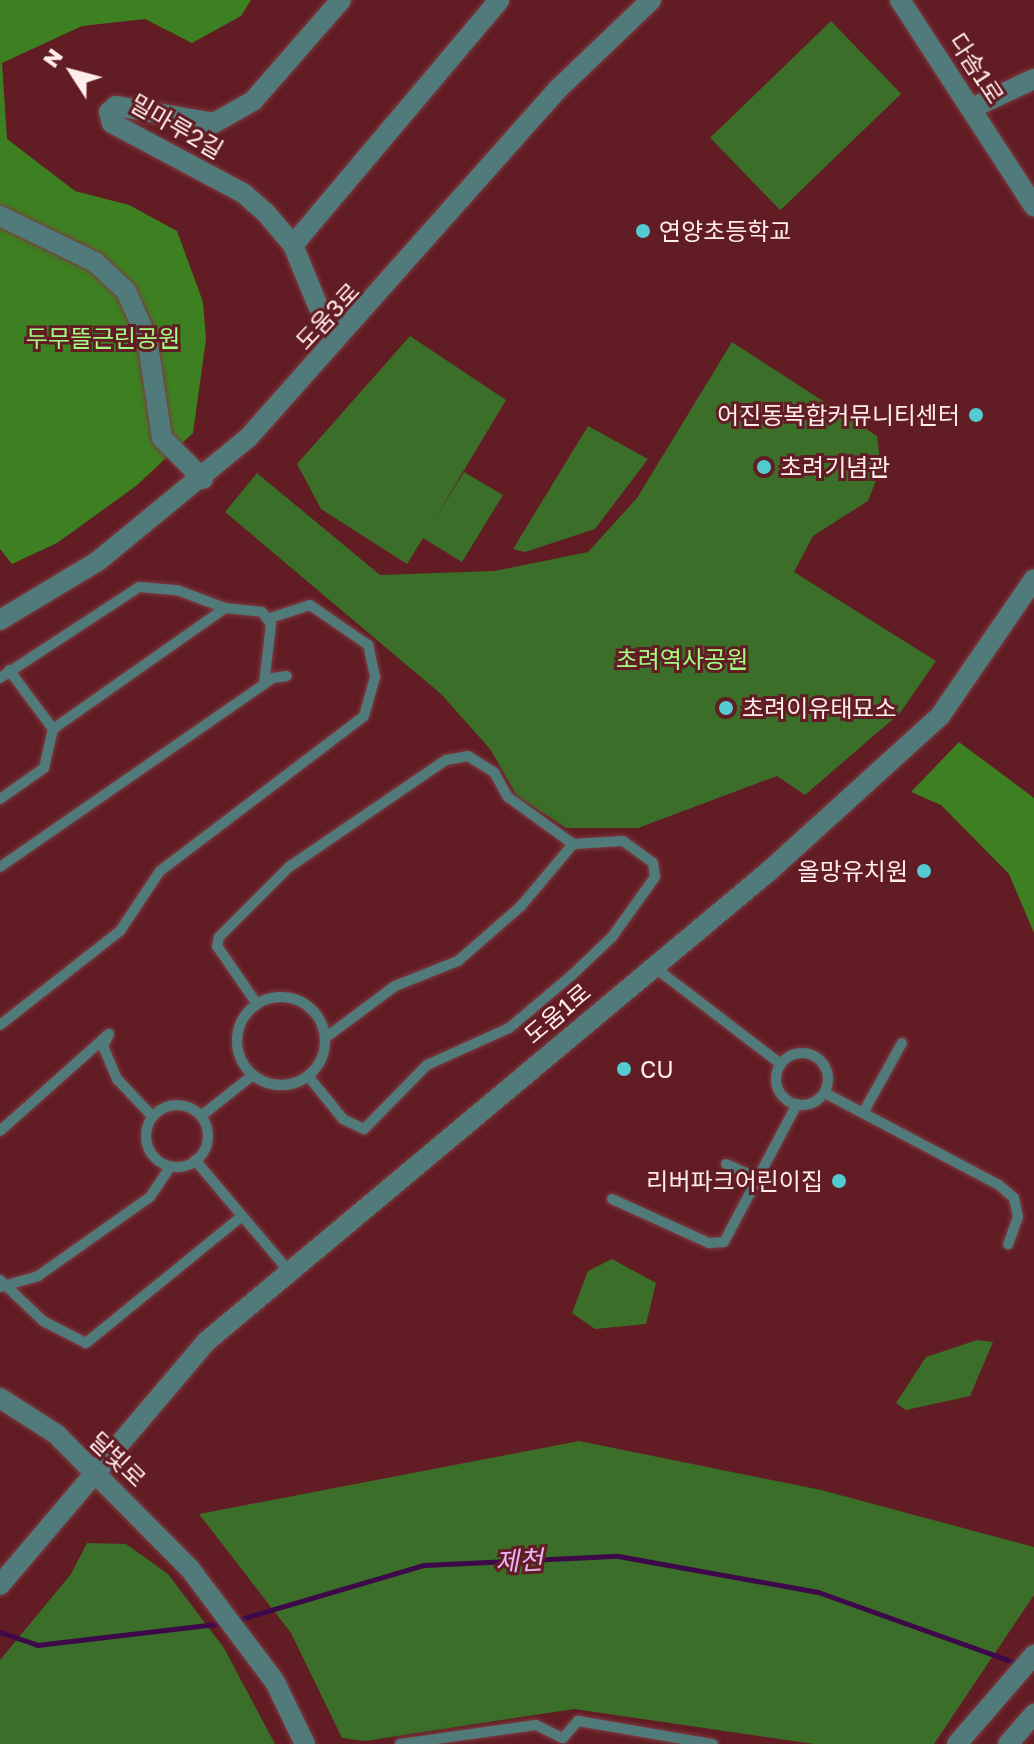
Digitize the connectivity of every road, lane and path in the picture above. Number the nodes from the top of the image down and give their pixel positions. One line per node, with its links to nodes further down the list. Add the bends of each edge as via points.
1 (341, 0): 9 (street, 밀마루2길, via 253,101 214,123 116,106 109,112 112,123 243,193)
2 (499, 0): 9 (street)
3 (651, 0): 11 (street, 도움3로, via 558,89 383,293)
4 (900, 0): 6 (street, 다솜1로)
5 (1034, 79): 6 (street)
6 (972, 108): 7 (street, 다솜1로)
7 (1034, 206)
8 (0, 216): 11 (street, via 95,262 126,291 147,338 162,438)
9 (293, 245): 10 (street, 밀마루2길)
10 (318, 306)
11 (203, 479): 15 (street, 도움3로, via 98,561)
12 (1034, 580): 24 (street, 도움1로, via 940,716)
13 (225, 608): 14 (lane, via 262,612); 16 (lane, via 177,590 139,587); 20 (lane)
14 (267, 619): 19 (lane); 26 (lane, via 310,605 368,645 375,677 364,716 160,871 120,931)
15 (0, 620)
16 (9, 670): 18 (lane); 20 (lane)
17 (287, 676): 19 (lane)
18 (0, 678)
19 (264, 684): 23 (lane)
20 (53, 729): 21 (lane, via 44,768)
21 (0, 799)
22 (573, 844): 25 (lane, via 508,797 494,772 468,756 446,760 289,867 219,937 217,946); 27 (lane, via 521,906 458,961 395,986); 31 (lane, via 623,841 647,856 655,877 612,937 572,975 509,1028 427,1065 364,1129 343,1119)
23 (0, 867)
24 (654, 967): 29 (lane); 45 (street, 도움1로)
25 (257, 1004): 27 (lane, via 275,997 303,1002); 30 (lane, via 237,1036)
26 (0, 1025)
27 (325, 1038): 31 (lane)
28 (902, 1043): 34 (lane)
29 (781, 1064): 32 (lane, via 799,1053 816,1056 826,1068); 33 (lane, via 779,1090)
30 (253, 1075): 31 (lane, via 280,1085); 35 (lane)
31 (308, 1076)
32 (825, 1093): 33 (lane); 34 (lane)
33 (797, 1104): 41 (lane)
34 (863, 1113): 44 (lane, via 1014,1198 1018,1217)
35 (201, 1116): 36 (lane, via 175,1105); 38 (lane, via 207,1144)
36 (153, 1117): 37 (lane, via 117,1079 103,1046 109,1034); 40 (lane, via 150,1151)
37 (0, 1131)
38 (195, 1160): 40 (lane); 43 (lane)
39 (726, 1164): 41 (lane)
40 (171, 1166): 46 (lane, via 150,1197 38,1276)
41 (758, 1178): 42 (lane, via 729,1238 717,1244)
42 (612, 1199)
43 (242, 1216): 45 (lane); 46 (lane, via 86,1343 43,1321)
44 (1008, 1244)
45 (287, 1269): 48 (street, 도움1로, via 207,1341)
46 (1, 1284)
47 (0, 1398): 48 (street, 달빛로)
48 (96, 1471): 49 (street, 도움1로); 54 (street, 달빛로, via 190,1569 275,1682)
49 (0, 1585)
50 (1034, 1655): 52 (street)
51 (1034, 1714): 53 (street)
52 (960, 1740)
53 (1009, 1743)
54 (305, 1744)
55 (400, 1744): 56 (lane, via 536,1725 563,1738 578,1721)
56 (713, 1744)

